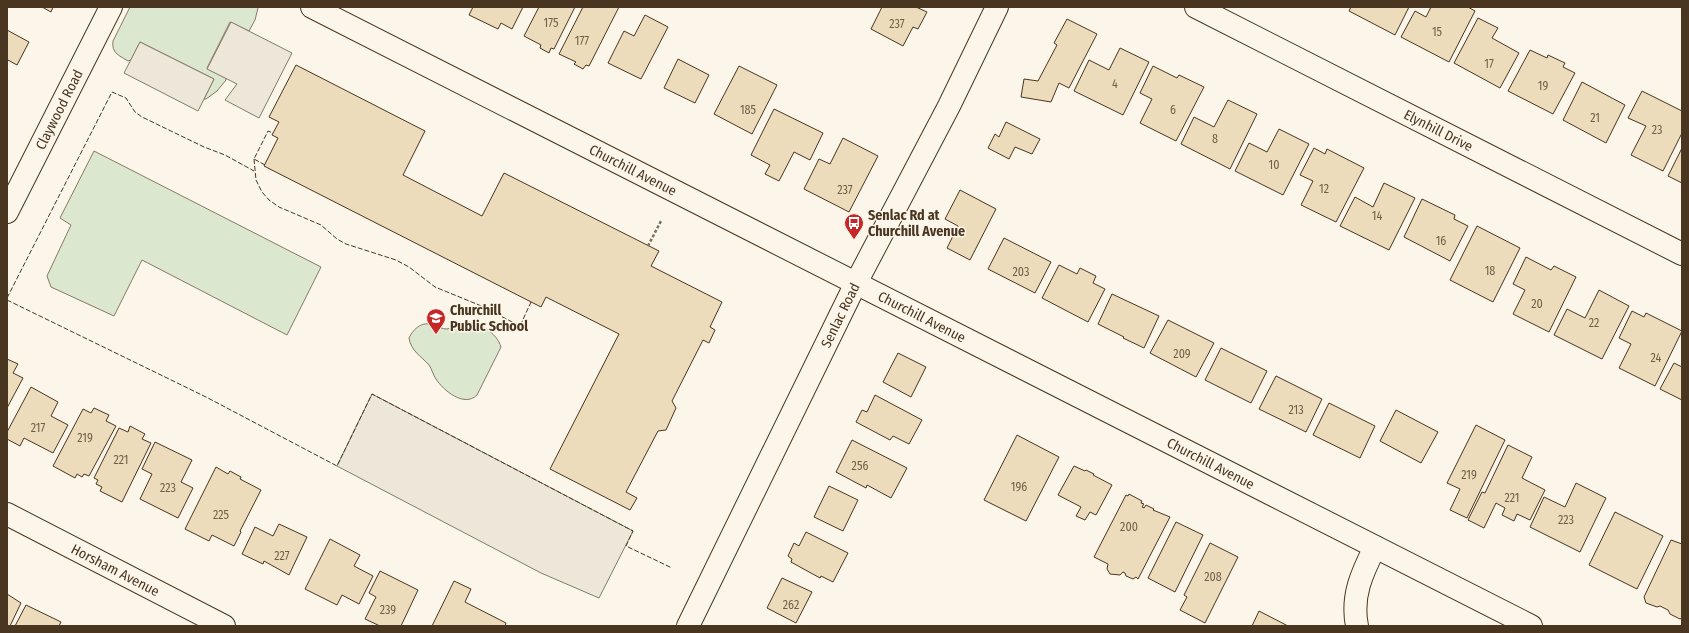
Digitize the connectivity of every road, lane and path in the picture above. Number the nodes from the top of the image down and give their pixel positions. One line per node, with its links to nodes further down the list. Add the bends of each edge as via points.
1 (111, 7): 5 (street, Claywood Road)
2 (312, 7): 9 (street, Churchill Avenue)
3 (997, 7): 9 (street, Senlac Road, via 949,106)
4 (1196, 7): 8 (street, Elynhill Drive)
5 (7, 212)
6 (661, 221): 7 (path)
7 (648, 246)
8 (1682, 254)
9 (856, 283): 11 (street, Churchill Avenue); 13 (street, Senlac Road)
10 (7, 514): 12 (street, Horsham Avenue)
11 (1375, 547): 14 (street, via 1357,591); 15 (street, Churchill Avenue)
12 (224, 626)
13 (688, 626)
14 (1357, 626)
15 (1531, 626)

